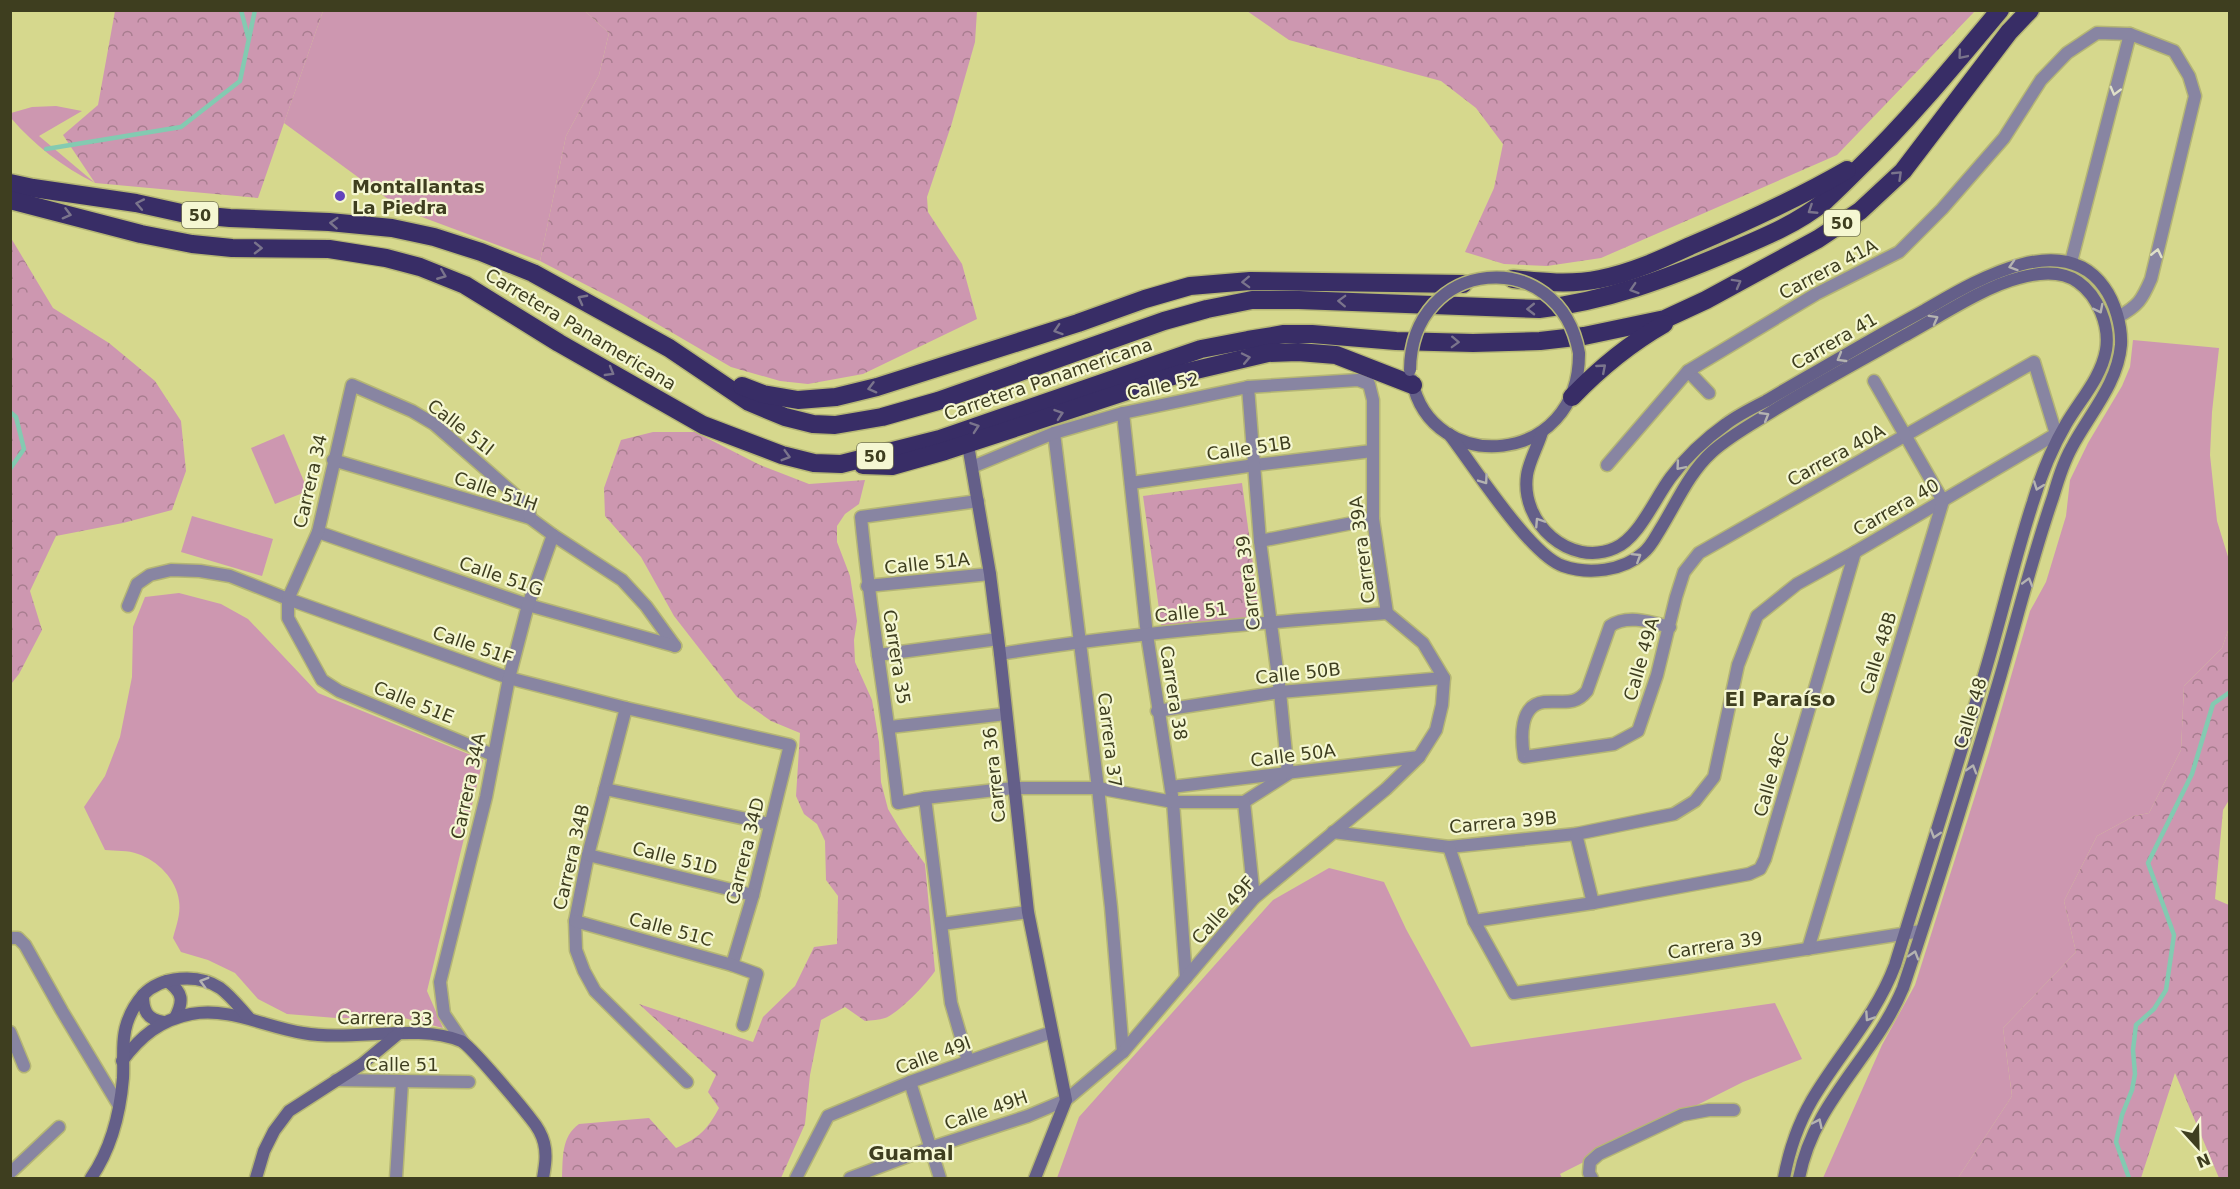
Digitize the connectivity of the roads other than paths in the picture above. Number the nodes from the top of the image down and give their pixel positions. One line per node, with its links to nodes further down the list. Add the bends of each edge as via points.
1 (2000, 10): 4 (highway, Carretera Panamericana / 50, one-way to 4)
2 (2030, 10): 11 (highway, Carretera Panamericana / 50, one-way to 2, via 1818,239 1860,211 1903,171)
3 (2130, 34): 7 (street, one-way to 7); 12 (street, one-way to 3, via 2143,298 2151,279 2194,96 2189,76 2174,51); 14 (street, Carrera 41A, via 2097,33 2067,53 2041,80 2004,138 1899,252 1816,294)
4 (1873, 155): 9 (highway, via 1748,221 1629,271 1560,283); 13 (highway, Carretera Panamericana / 50, one-way to 13, via 1824,202 1787,226 1692,268 1609,297 1539,309 1252,300 1164,321 938,401 835,425 785,417 749,402)
5 (10, 183): 13 (highway, Carretera Panamericana / 50, one-way to 5, via 533,273 434,237 329,222 186,214)
6 (10, 200): 32 (highway, Carretera Panamericana / 50, one-way to 32, via 192,244 329,249 420,267 465,285 703,424 782,455 814,464)
7 (2071, 262): 12 (main road, Calle 48, via 2101,282); 23 (main road, Carrera 41, one-way to 23, via 2034,261 1974,282 1727,423 1690,454 1651,505 1635,534 1616,548 1579,553 1548,535 1535,516 1528,498 1527,475)
8 (2056, 274): 25 (main road, Carrera 41, one-way to 8, via 1546,557 1564,567 1586,570 1624,566 1646,552 1689,480 1728,438 1821,382 2003,283); 26 (main road, Calle 48, one-way to 26, via 2081,284 2091,296 2103,317 2106,340 2094,381)
9 (1513, 279): 10 (main road, bridge, via 1488,278); 21 (main road, bridge, via 1541,291 1571,324 1579,353)
10 (1463, 284): 13 (highway, one-way to 13, via 1304,281 1190,286 836,397 798,400 763,394); 15 (main road, bridge, via 1426,312 1413,339)
11 (1706, 300): 21 (highway, one-way to 11, via 1607,363); 32 (highway, Carretera Panamericana / 50, one-way to 11, via 940,439 1201,349 1248,340 1312,334 1396,341 1540,341 1665,319)
12 (2118, 317): 28 (main road, Calle 48, via 2121,340 2117,367)
13 (669, 348)
14 (1688, 371): 20 (street); 34 (street, Carrera 41A)
15 (1411, 377): 25 (main road, via 1426,412); 29 (highway, one-way to 15, via 1179,374 1269,353 1336,356)
16 (1875, 381): 27 (street)
17 (1369, 384): 19 (street, Calle 52, via 1358,380); 30 (street, Carrera 39A)
18 (352, 385): 31 (street, Carrera 34); 39 (street, Calle 51I, via 434,424 529,507)
19 (1248, 387): 22 (street, Calle 52); 33 (street, Carrera 39)
20 (1709, 393)
21 (1572, 398): 23 (main road)
22 (1123, 413): 24 (street, Calle 52); 36 (street, Carrera 38)
23 (1542, 432): 25 (main road, via 1512,445 1496,447)
24 (1054, 433): 35 (street, Calle 52); 56 (street, Carrera 37)
25 (1449, 434)
26 (2058, 435): 27 (street, Carrera 40A, via 2034,362); 28 (street); 38 (street, Carrera 40); 92 (main road, Calle 48, one-way to 92, via 2032,503 1986,670)
27 (1906, 436): 38 (street); 47 (street, Carrera 40A, via 1699,553 1684,572)
28 (2074, 443): 91 (main road, Calle 48, one-way to 28, via 2049,507)
29 (968, 445): 32 (highway, via 892,466); 35 (main road, Carrera 36)
30 (1372, 451): 33 (street, Calle 51B); 40 (street, Carrera 39A)
31 (333, 460): 39 (street, Calle 51H); 41 (street, Carrera 34)
32 (841, 464)
33 (1255, 465): 36 (street, Calle 51B); 43 (street, Carrera 39)
34 (1606, 465)
35 (972, 467): 37 (main road, Carrera 36)
36 (1131, 483): 54 (street, Carrera 38)
37 (978, 501): 45 (main road, Carrera 36); 46 (street, Carrera 35, via 861,517)
38 (1943, 501): 44 (street, Carrera 40); 94 (street, Calle 48B)
39 (530, 518): 42 (street, Calle 51H)
40 (1373, 519): 43 (street); 51 (street, Carrera 39A)
41 (318, 532): 48 (street, Carrera 34); 49 (street, Calle 51G)
42 (553, 535): 49 (street, Carrera 34A); 57 (street, Calle 51H, via 622,580)
43 (1260, 541): 52 (street, Carrera 39)
44 (1855, 552): 78 (street, Carrera 40, via 1797,584 1757,616 1738,665 1714,777 1695,801); 86 (street, Calle 48C, via 1760,869)
45 (990, 574): 46 (street, Calle 51A); 55 (main road, Carrera 36)
46 (867, 586): 59 (street, Carrera 35)
47 (1676, 597): 53 (street, Calle 49A)
48 (288, 599): 50 (street, Calle 51F, via 230,576 171,570 150,575 137,584); 60 (street, Calle 51F); 68 (street, Calle 51E, via 288,618 322,680 339,691)
49 (528, 605): 57 (street, Calle 51G); 60 (street, Carrera 34A)
50 (128, 606)
51 (1387, 613): 52 (street, Calle 51); 61 (street, Carrera 39A, via 1423,643)
52 (1270, 622): 54 (street, Calle 51); 62 (street, Carrera 39)
53 (1670, 627): 53 (street, Calle 49A, via 1638,731 1614,744 1524,757 1526,714 1543,702 1574,702 1582,698 1610,626 1644,620)
54 (1147, 635): 56 (street, Calle 51); 64 (street, Carrera 38)
55 (998, 639): 58 (main road, Carrera 36); 59 (street)
56 (1079, 641): 58 (street, Calle 51); 73 (street, Carrera 37)
57 (675, 646)
58 (1000, 654): 65 (main road, Carrera 36)
59 (878, 655): 66 (street, Carrera 35)
60 (509, 678): 63 (street, Calle 51F); 68 (street, Carrera 34A)
61 (1444, 678): 62 (street, Calle 50B); 69 (street, via 1436,730)
62 (1280, 692): 64 (street, Calle 50B); 70 (street, Carrera 39)
63 (626, 708): 67 (street, Calle 51F); 74 (street, Carrera 34B)
64 (1157, 711): 71 (street, Carrera 38)
65 (1006, 714): 66 (street); 72 (main road, Carrera 36)
66 (890, 727): 75 (street, Carrera 35, via 898,803)
67 (790, 745): 79 (street, Carrera 34D)
68 (493, 755): 105 (street, Carrera 34A, via 440,982 444,1014)
69 (1419, 757): 70 (street, Calle 50A); 80 (street, Calle 49F)
70 (1288, 774): 71 (street, Calle 50A); 77 (street)
71 (1171, 787): 76 (street, Carrera 38)
72 (1013, 788): 73 (street); 75 (street); 87 (main road, Carrera 36)
73 (1098, 788): 76 (street); 106 (street, Carrera 37)
74 (605, 789): 79 (street); 83 (street, Carrera 34B)
75 (924, 798): 90 (street)
76 (1173, 802): 77 (street); 96 (street, Carrera 38)
77 (1244, 802): 85 (street)
78 (1674, 814): 81 (street, Carrera 39B)
79 (770, 824): 84 (street, Carrera 34D)
80 (1333, 832): 82 (street, Carrera 39B); 85 (street, Calle 49F)
81 (1576, 834): 82 (street, Carrera 39B); 86 (street)
82 (1449, 847): 89 (street)
83 (588, 855): 84 (street, Calle 51D); 88 (street, Carrera 34B)
84 (753, 895): 95 (street, Carrera 34D)
85 (1254, 898): 96 (street, Calle 49F)
86 (1593, 903): 89 (street)
87 (1028, 912): 90 (street); 103 (main road, Carrera 36)
88 (575, 921): 95 (street, Calle 51C); 113 (street, Carrera 34B, via 576,950 595,991)
89 (1474, 921): 94 (street, Carrera 39, via 1514,993)
90 (942, 924): 108 (street, via 951,1003)
91 (1921, 931): 92 (street, Carrera 39); 131 (main road, Calle 48, one-way to 91, via 1818,1121 1897,1003)
92 (1904, 933): 94 (street, Carrera 39); 130 (main road, Calle 48, one-way to 130, via 1880,1000 1806,1111 1791,1147)
93 (10, 938): 116 (street, via 18,938 25,945)
94 (1808, 949)
95 (732, 965): 101 (street, Calle 51C, via 757,974)
96 (1186, 978): 106 (street, Calle 49F)
97 (167, 981): 98 (main road); 99 (main road, one-way to 97, via 220,988 203,980); 100 (main road, via 181,997 180,1008)
98 (143, 995): 100 (main road, via 146,1014 154,1020); 107 (main road, via 126,1025)
99 (249, 1018): 100 (main road, Carrera 33, via 212,1012); 104 (main road, Carrera 33, via 303,1033)
100 (169, 1020): 107 (main road, Carrera 33, via 148,1031)
101 (743, 1024)
102 (10, 1032): 109 (street)
103 (1052, 1032): 108 (street, Calle 49I); 115 (main road, Carrera 36)
104 (398, 1035): 105 (main road, Carrera 33, via 419,1033); 110 (main road)
105 (463, 1042): 124 (main road, via 533,1121 544,1141 547,1157)
106 (1123, 1052): 115 (street, Calle 49F)
107 (122, 1061): 116 (main road)
108 (968, 1061): 114 (street, Calle 49I)
109 (24, 1066)
110 (336, 1080): 111 (street, Calle 51); 122 (main road, via 289,1111 264,1151)
111 (402, 1082): 112 (street, Calle 51); 123 (street)
112 (469, 1082)
113 (687, 1082)
114 (910, 1082): 119 (street); 125 (street, Calle 49I, via 828,1116)
115 (1066, 1100): 119 (street, Calle 49H); 128 (main road)
116 (118, 1104): 121 (main road, via 112,1137)
117 (1734, 1110): 129 (street, via 1682,1115 1599,1154 1590,1162)
118 (59, 1127): 120 (street)
119 (930, 1148): 126 (street, Calle 49H); 127 (street)
120 (10, 1173)
121 (91, 1179)
122 (256, 1179)
123 (396, 1179)
124 (543, 1179)
125 (796, 1179)
126 (850, 1179)
127 (940, 1179)
128 (1035, 1179)
129 (1592, 1179)
130 (1784, 1179)
131 (1799, 1179)

